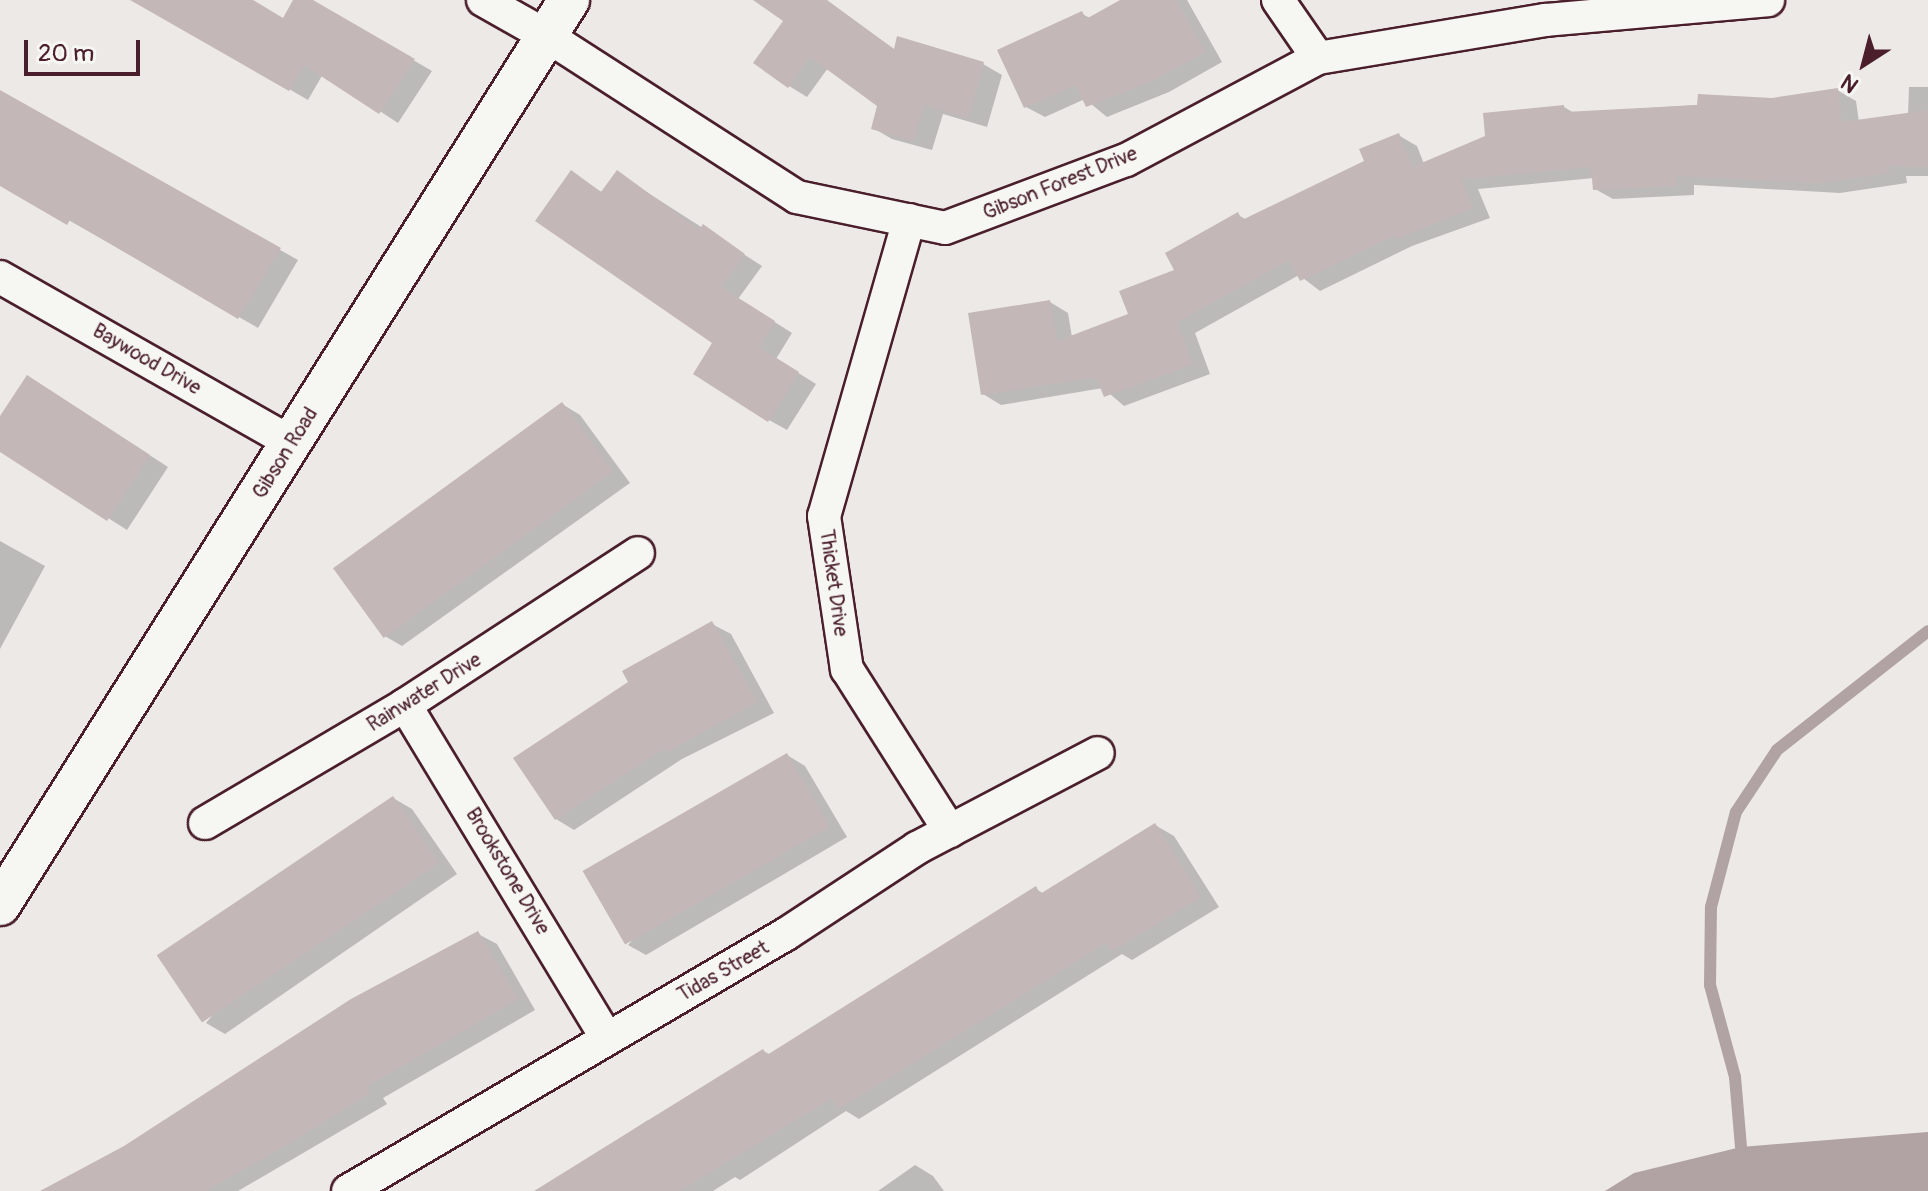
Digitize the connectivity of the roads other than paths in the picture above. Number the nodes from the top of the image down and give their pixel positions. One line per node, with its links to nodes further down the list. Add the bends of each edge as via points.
1 (483, 0): 6 (street, Gibson Forest Drive)
2 (569, 0): 6 (street, Gibson Road)
3 (1278, 0): 7 (street)
4 (1768, 0): 5 (street, Gibson Forest Drive)
5 (1628, 6): 7 (street, Gibson Forest Drive)
6 (547, 36): 8 (street, Gibson Forest Drive, via 797,197); 10 (street, Gibson Road)
7 (1318, 58): 8 (street, Gibson Forest Drive, via 1126,160 945,228)
8 (909, 220): 15 (street, Thicket Drive, via 824,516 847,669)
9 (0, 277): 10 (street, Baywood Drive)
10 (292, 443): 16 (street, Gibson Road)
11 (638, 553): 12 (street, Rainwater Drive)
12 (405, 705): 14 (street, Rainwater Drive); 17 (street, Brookstone Drive)
13 (1098, 753): 15 (street, Tidas Street)
14 (205, 823)
15 (950, 831): 17 (street, Tidas Street)
16 (0, 905)
17 (607, 1039): 18 (street, Tidas Street)
18 (348, 1191)

